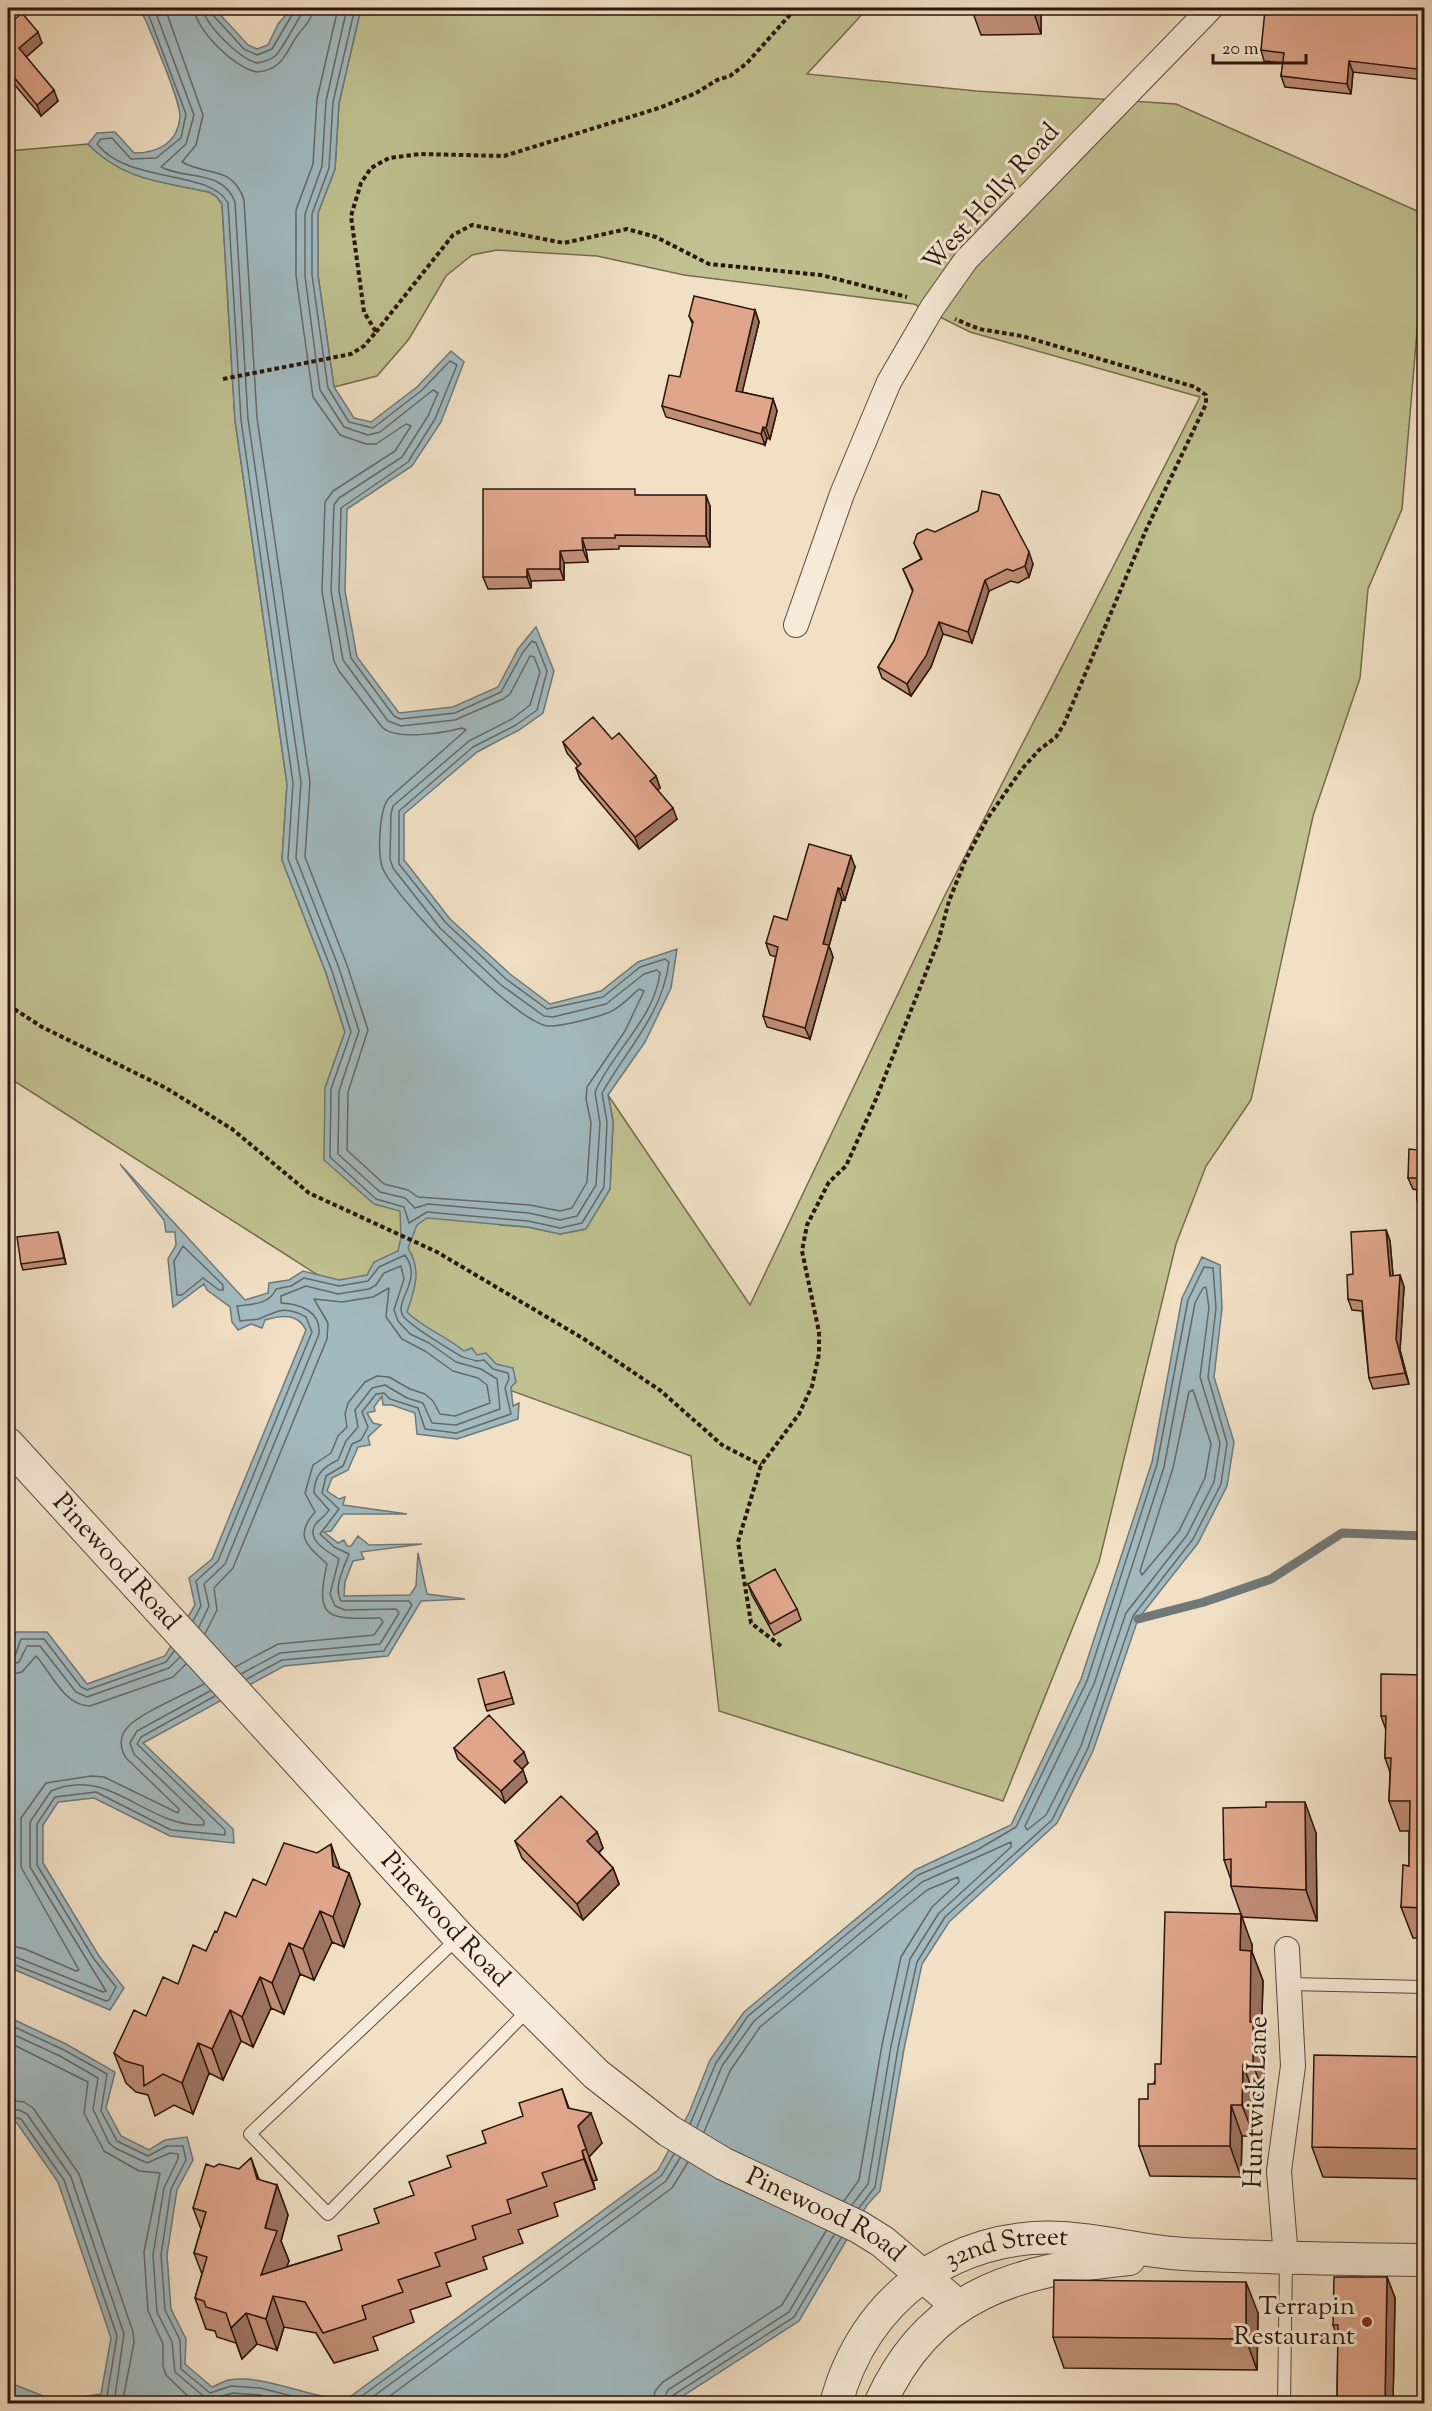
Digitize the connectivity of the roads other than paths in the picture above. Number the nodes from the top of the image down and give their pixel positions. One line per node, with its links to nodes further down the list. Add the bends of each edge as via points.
1 (1211, 8): 2 (street, West Holly Road, via 966,260 932,308 890,382 838,505)
2 (795, 626)
3 (8, 1444): 4 (street, Pinewood Road)
4 (459, 1937): 8 (street, Pinewood Road); 8 (lane, via 250,2134 328,2214)
5 (1287, 1949): 6 (street, Huntwick Lane)
6 (1289, 1984): 7 (lane); 10 (street, Huntwick Lane, via 1298,2066 1278,2171)
7 (1425, 1987)
8 (529, 2008): 12 (street, Pinewood Road, via 596,2074 669,2131 724,2164 859,2227)
9 (1180, 2254): 10 (street, 32nd Street); 12 (street, 32nd Street, via 1062,2238 1033,2239 979,2248); 13 (street, 32nd Street, via 1046,2270 993,2288)
10 (1286, 2258): 11 (street, 32nd Street); 16 (lane)
11 (1425, 2260)
12 (922, 2275): 13 (street, Pinewood Road); 14 (street, 32nd Street, via 867,2334 847,2369)
13 (958, 2307): 15 (street, 32nd Street, via 904,2361)
14 (836, 2403)
15 (880, 2403)
16 (1284, 2403)

